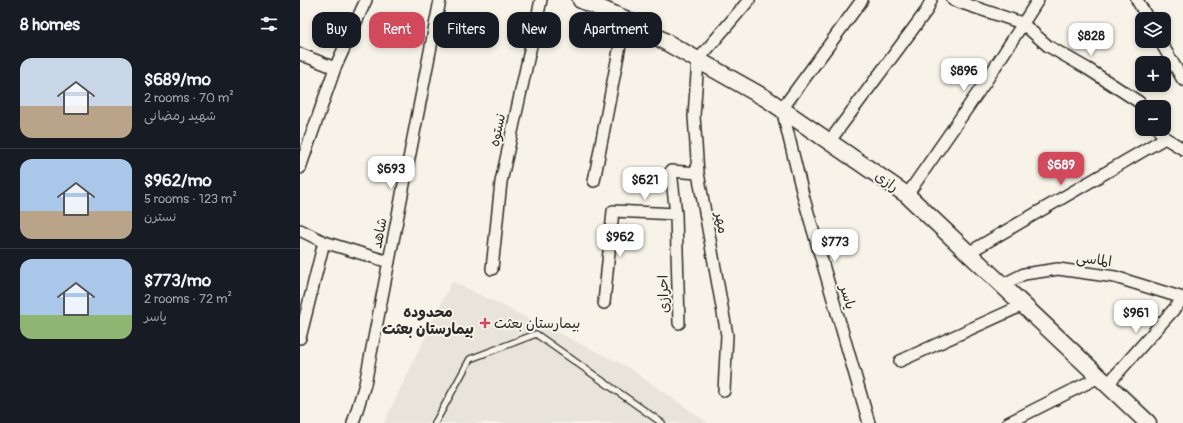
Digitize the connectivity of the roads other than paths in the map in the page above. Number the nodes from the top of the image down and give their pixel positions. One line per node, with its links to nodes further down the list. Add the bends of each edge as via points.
1 (366, 0): 20 (street)
2 (440, 0): 35 (street, شاهد)
3 (541, 0): 36 (street, نستوه, via 501,182)
4 (581, 0): 11 (main road, رازی)
5 (749, 0): 19 (street)
6 (862, 0): 23 (street)
7 (931, 0): 25 (street, via 927,10)
8 (953, 0): 14 (street)
9 (1038, 0): 14 (street)
10 (1137, 0): 13 (street)
11 (603, 4): 12 (main road, رازی)
12 (615, 12)
13 (1144, 12)
14 (1022, 23): 22 (street, via 1048,46); 30 (street, via 986,81)
15 (662, 40): 19 (main road, رازی)
16 (619, 48): 29 (street)
17 (1164, 48): 21 (street)
18 (300, 54): 20 (street)
19 (698, 60): 23 (main road, رازی); 28 (street, مهر, via 694,116)
20 (335, 68): 27 (street)
21 (1183, 80)
22 (1136, 100)
23 (782, 109): 25 (main road, رازی); 50 (street, یاسر, via 804,199)
24 (1170, 138): 26 (street); 34 (street)
25 (829, 142): 30 (main road, رازی)
26 (1183, 149)
27 (300, 163)
28 (698, 173): 31 (street, احرازی, via 671,171); 45 (street, مهر, via 727,336)
29 (594, 181)
30 (907, 195): 34 (main road, رازی)
31 (676, 214): 39 (street, via 613,211); 41 (street, احرازی)
32 (300, 230): 33 (street)
33 (324, 242): 35 (street); 42 (street)
34 (968, 253): 37 (main road, رازی)
35 (389, 262): 47 (street, شاهد, via 365,384)
36 (492, 269)
37 (1002, 285): 38 (street, الماسی, via 1024,274 1058,269 1115,277); 40 (main road, رازی)
38 (1183, 299): 44 (street, الماسی)
39 (604, 303)
40 (1023, 305): 43 (street); 44 (main road, رازی)
41 (679, 323)
42 (300, 338)
43 (900, 361)
44 (1103, 381): 46 (main road, رازی); 51 (street)
45 (724, 391)
46 (1145, 422)
47 (353, 423)
48 (434, 423): 49 (lane, via 470,359 536,334)
49 (662, 423)
50 (869, 423)
51 (1008, 423)

